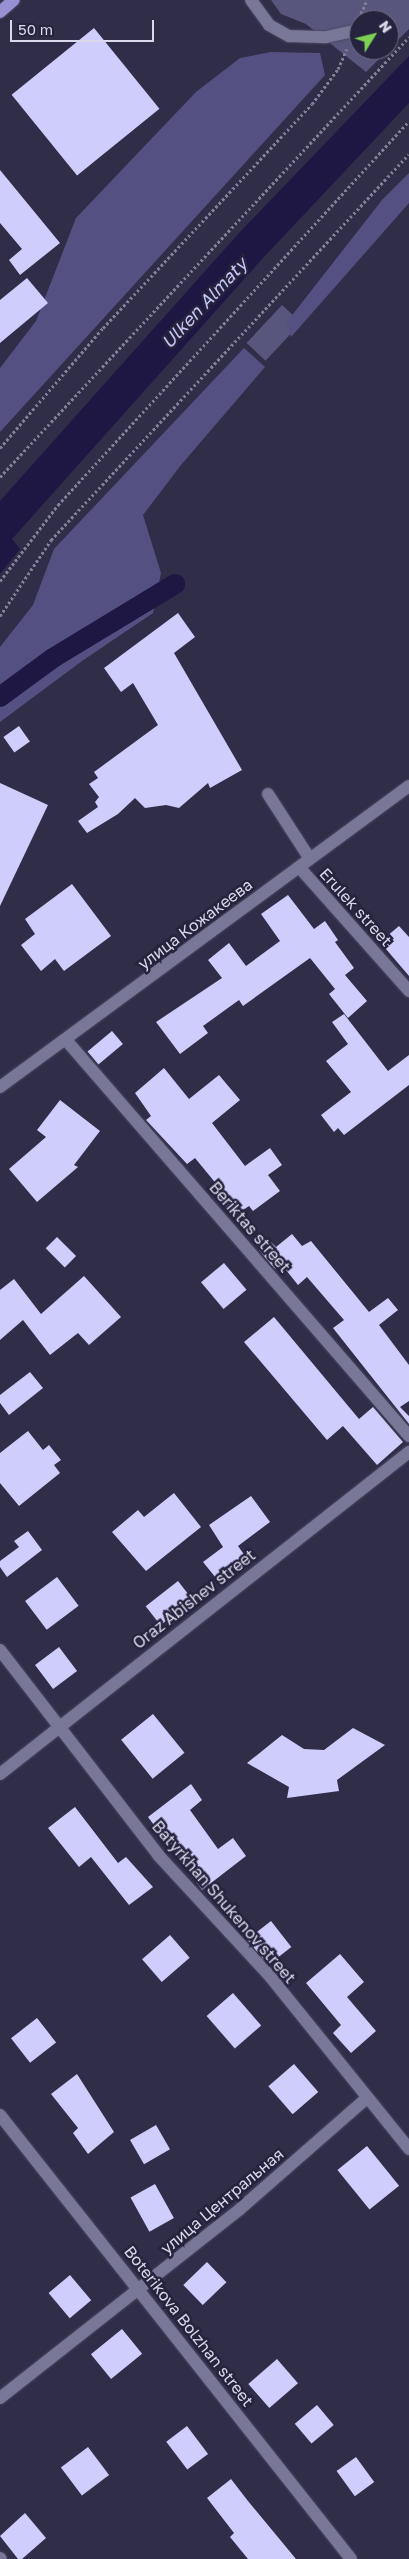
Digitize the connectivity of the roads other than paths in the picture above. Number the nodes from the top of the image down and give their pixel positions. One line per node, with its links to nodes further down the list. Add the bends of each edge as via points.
1 (14, 0): 3 (main road)
2 (252, 0): 4 (street, via 269,26 290,36 326,37)
3 (0, 12)
4 (349, 32)
5 (409, 786): 7 (street, улица Кожакеева)
6 (268, 794): 7 (street)
7 (310, 859): 8 (street, улица Кожакеева)
8 (298, 867): 9 (street, Erulek street); 10 (street, улица Кожакеева)
9 (409, 991)
10 (66, 1040): 11 (street, улица Кожакеева); 12 (street, Beriktas street)
11 (0, 1087)
12 (409, 1436)
13 (409, 1452): 15 (street, Oraz Abishev street)
14 (0, 1650): 15 (street, Batyrkhan Shukenov street)
15 (60, 1725): 16 (street, Oraz Abishev street); 17 (street, Batyrkhan Shukenov street, via 159,1856 268,1974)
16 (0, 1774)
17 (366, 2098): 19 (street, Batyrkhan Shukenov street); 20 (street, улица Центральная)
18 (0, 2115): 20 (street, Boterikova Bolzhan street)
19 (409, 2149)
20 (141, 2290): 21 (street, улица Центральная); 22 (street, Boterikova Bolzhan street)
21 (0, 2398)
22 (351, 2559)

